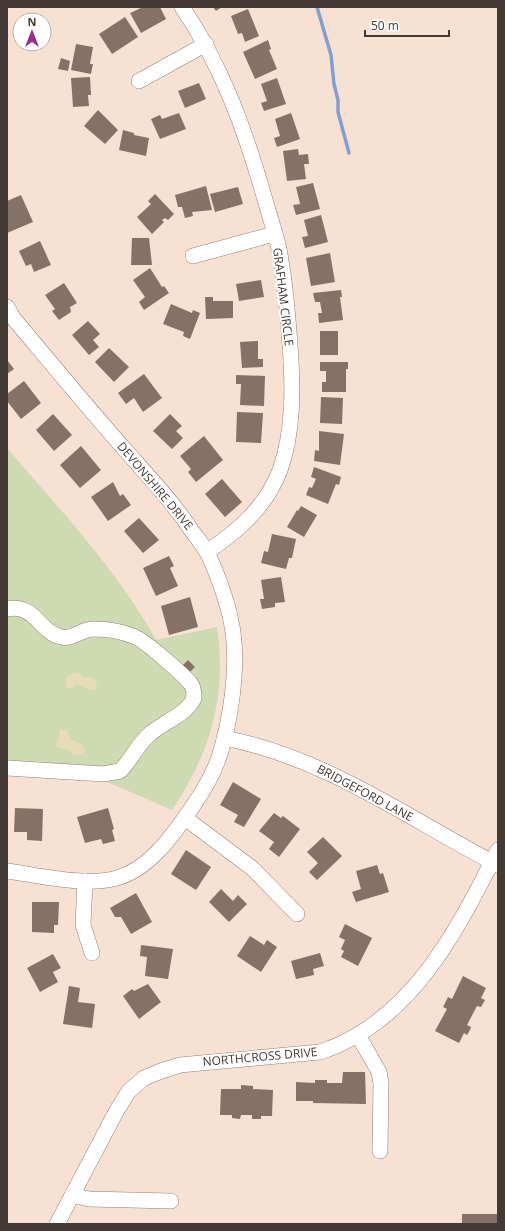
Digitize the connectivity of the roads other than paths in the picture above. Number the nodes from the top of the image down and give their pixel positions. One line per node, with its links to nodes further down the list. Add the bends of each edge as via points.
1 (182, 7): 2 (street, GRAFHAM CIRCLE)
2 (206, 44): 3 (street); 4 (street, GRAFHAM CIRCLE, via 229,92 242,127)
3 (139, 81)
4 (274, 234): 5 (street); 7 (street, GRAFHAM CIRCLE, via 281,259 291,366 292,402 285,454 273,486 249,519)
5 (193, 256)
6 (7, 308): 7 (street, DEVONSHIRE DRIVE, via 93,413 172,503)
7 (207, 552): 9 (street, DEVONSHIRE DRIVE, via 225,600 233,633 234,675 230,713)
8 (7, 609): 10 (street, via 24,609 61,638 94,629 135,637 183,675 191,684 194,698 186,709 151,732 120,771 103,774)
9 (224, 738): 11 (street, DEVONSHIRE DRIVE, via 211,775); 12 (street, BRIDGEFORD LANE, via 269,749 320,769)
10 (7, 768)
11 (185, 818): 14 (street, DEVONSHIRE DRIVE, via 162,846 139,868 114,879); 15 (street, via 252,868)
12 (496, 859): 17 (street, NORTHCROSS DRIVE, via 459,925 410,993 389,1014)
13 (7, 871): 14 (street, DEVONSHIRE DRIVE)
14 (86, 881): 16 (street, via 83,925)
15 (297, 914)
16 (92, 953)
17 (358, 1035): 18 (street, via 379,1072); 19 (street, NORTHCROSS DRIVE, via 341,1045 320,1052 186,1064 144,1078 129,1091 117,1110)
18 (380, 1151)
19 (72, 1195): 20 (street, via 89,1199); 21 (street, NORTHCROSS DRIVE)
20 (171, 1201)
21 (57, 1224)

